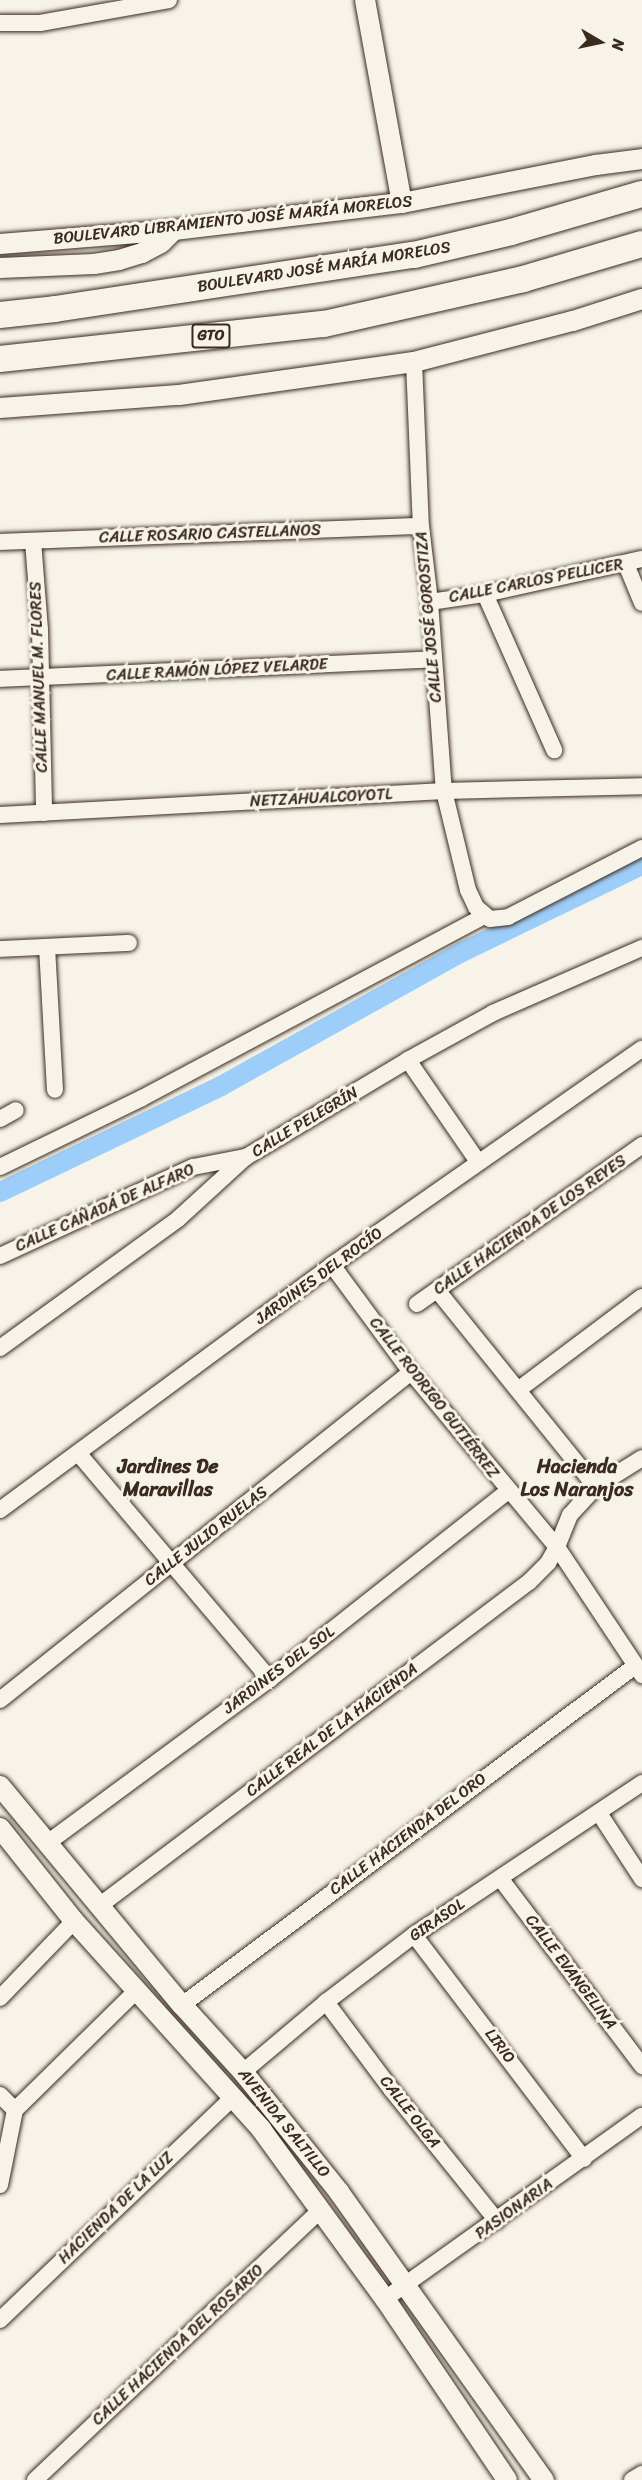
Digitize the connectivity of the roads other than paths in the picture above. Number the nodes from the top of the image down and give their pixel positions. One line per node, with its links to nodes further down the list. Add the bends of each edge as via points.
1 (169, 0): 3 (street, via 40,22)
2 (365, 0): 6 (street)
3 (0, 23)
4 (642, 159): 6 (street, BOULEVARD LIBRAMIENTO JOSÉ MARÍA MORELOS)
5 (642, 194): 12 (main road, BOULEVARD JOSÉ MARÍA MORELOS, via 414,255)
6 (402, 202): 7 (street, BOULEVARD LIBRAMIENTO JOSÉ MARÍA MORELOS)
7 (174, 230): 8 (street, BOULEVARD LIBRAMIENTO JOSÉ MARÍA MORELOS); 10 (street, via 142,253 119,260)
8 (0, 244)
9 (642, 244): 13 (main road, GTO, via 523,279 324,324)
10 (0, 268)
11 (642, 298): 14 (street, via 573,321)
12 (0, 315)
13 (0, 359)
14 (414, 362): 15 (street, via 178,395); 16 (street, CALLE JOSÉ GOROSTIZA)
15 (0, 408)
16 (421, 526): 17 (street, CALLE ROSARIO CASTELLANOS); 21 (street, CALLE JOSÉ GOROSTIZA)
17 (33, 541): 18 (street, CALLE ROSARIO CASTELLANOS); 24 (street, CALLE MANUEL M. FLORES)
18 (0, 542)
19 (634, 561): 20 (street, CALLE CARLOS PELLICER); 22 (street)
20 (485, 594): 21 (street, CALLE CARLOS PELLICER); 26 (street)
21 (430, 602): 23 (street, CALLE JOSÉ GOROSTIZA)
22 (642, 603)
23 (433, 659): 24 (street, CALLE RAMÓN LÓPEZ VELARDE); 28 (street, CALLE JOSÉ GOROSTIZA)
24 (40, 677): 25 (street, CALLE RAMÓN LÓPEZ VELARDE); 29 (street, CALLE MANUEL M. FLORES)
25 (0, 679)
26 (554, 750)
27 (642, 786): 28 (street, NETZAHUALCOYOTL)
28 (444, 791): 29 (street, NETZAHUALCOYOTL); 32 (street, CALLE JOSÉ GOROSTIZA, via 468,890)
29 (44, 813): 30 (street, NETZAHUALCOYOTL)
30 (0, 815)
31 (642, 848): 32 (street, via 508,917)
32 (484, 916): 45 (street, via 142,1098)
33 (129, 943): 34 (street)
34 (47, 947): 36 (street); 39 (street)
35 (642, 948): 38 (street, CALLE PELEGRÍN, via 493,1013)
36 (0, 950)
37 (642, 1049): 44 (street, JARDINES DEL ROCÍO)
38 (408, 1060): 43 (street, CALLE PELEGRÍN); 44 (street)
39 (55, 1090)
40 (16, 1110): 41 (street)
41 (0, 1119)
42 (642, 1145): 48 (street, CALLE HACIENDA DE LOS REYES)
43 (246, 1157): 46 (street, CALLE CAÑADÁ DE ALFARO, via 193,1167); 51 (street, CALLE PELEGRÍN, via 178,1219)
44 (478, 1162): 47 (street, JARDINES DEL ROCÍO)
45 (0, 1167)
46 (0, 1256)
47 (332, 1265): 52 (street, CALLE RODRIGO GUTIÉRREZ); 54 (street, JARDINES DEL ROCÍO)
48 (437, 1290): 50 (street, CALLE HACIENDA DE LOS REYES); 53 (street)
49 (642, 1298): 53 (street)
50 (417, 1304)
51 (0, 1348)
52 (411, 1372): 57 (street, CALLE RODRIGO GUTIÉRREZ); 60 (street, CALLE JULIO RUELAS)
53 (518, 1390): 56 (street)
54 (78, 1453): 58 (street, JARDINES DEL ROCÍO); 60 (street)
55 (641, 1460): 56 (street, CALLE REAL DE LA HACIENDA)
56 (596, 1486): 59 (street, CALLE REAL DE LA HACIENDA, via 570,1515)
57 (508, 1491): 59 (street, CALLE RODRIGO GUTIÉRREZ); 62 (street, JARDINES DEL SOL)
58 (0, 1510)
59 (557, 1547): 61 (street, CALLE RODRIGO GUTIÉRREZ); 71 (street, CALLE REAL DE LA HACIENDA, via 529,1582)
60 (172, 1564): 62 (street); 63 (street, CALLE JULIO RUELAS)
61 (639, 1670): 77 (street, CALLE HACIENDA DEL ORO)
62 (270, 1679): 68 (street, JARDINES DEL SOL)
63 (0, 1700)
64 (642, 1783): 66 (street, GIRASOL)
65 (0, 1786): 68 (street, AVENIDA SALTILLO)
66 (599, 1813): 69 (street, GIRASOL); 70 (street)
67 (0, 1828): 72 (street, AVENIDA SALTILLO)
68 (46, 1844): 71 (street, AVENIDA SALTILLO)
69 (500, 1878): 73 (street, GIRASOL); 78 (street, CALLE EVANGELINA)
70 (642, 1879)
71 (99, 1906): 77 (street, AVENIDA SALTILLO)
72 (74, 1921): 74 (street, AVENIDA SALTILLO); 75 (street)
73 (414, 1935): 76 (street, GIRASOL); 84 (street, LIRIO)
74 (136, 1991): 81 (street, AVENIDA SALTILLO); 82 (street)
75 (0, 1998)
76 (326, 2002): 79 (street, GIRASOL); 87 (street, CALLE OLGA)
77 (182, 2005): 79 (street, AVENIDA SALTILLO)
78 (642, 2066)
79 (243, 2072): 88 (street, AVENIDA SALTILLO)
80 (0, 2095): 82 (street)
81 (232, 2097): 86 (street, AVENIDA SALTILLO); 90 (street, HACIENDA DE LA LUZ)
82 (15, 2110): 85 (street)
83 (642, 2116): 84 (street, PASIONARIA)
84 (584, 2159): 87 (street, PASIONARIA)
85 (0, 2185)
86 (321, 2210): 89 (street, AVENIDA SALTILLO); 92 (street, CALLE HACIENDA DEL ROSARIO)
87 (497, 2221): 88 (street, PASIONARIA)
88 (407, 2285): 89 (street, PASIONARIA); 94 (street, AVENIDA SALTILLO)
89 (385, 2299): 93 (street, AVENIDA SALTILLO)
90 (0, 2320)
91 (642, 2474): 95 (street)
92 (35, 2480)
93 (507, 2480)
94 (543, 2480)
95 (632, 2480)

